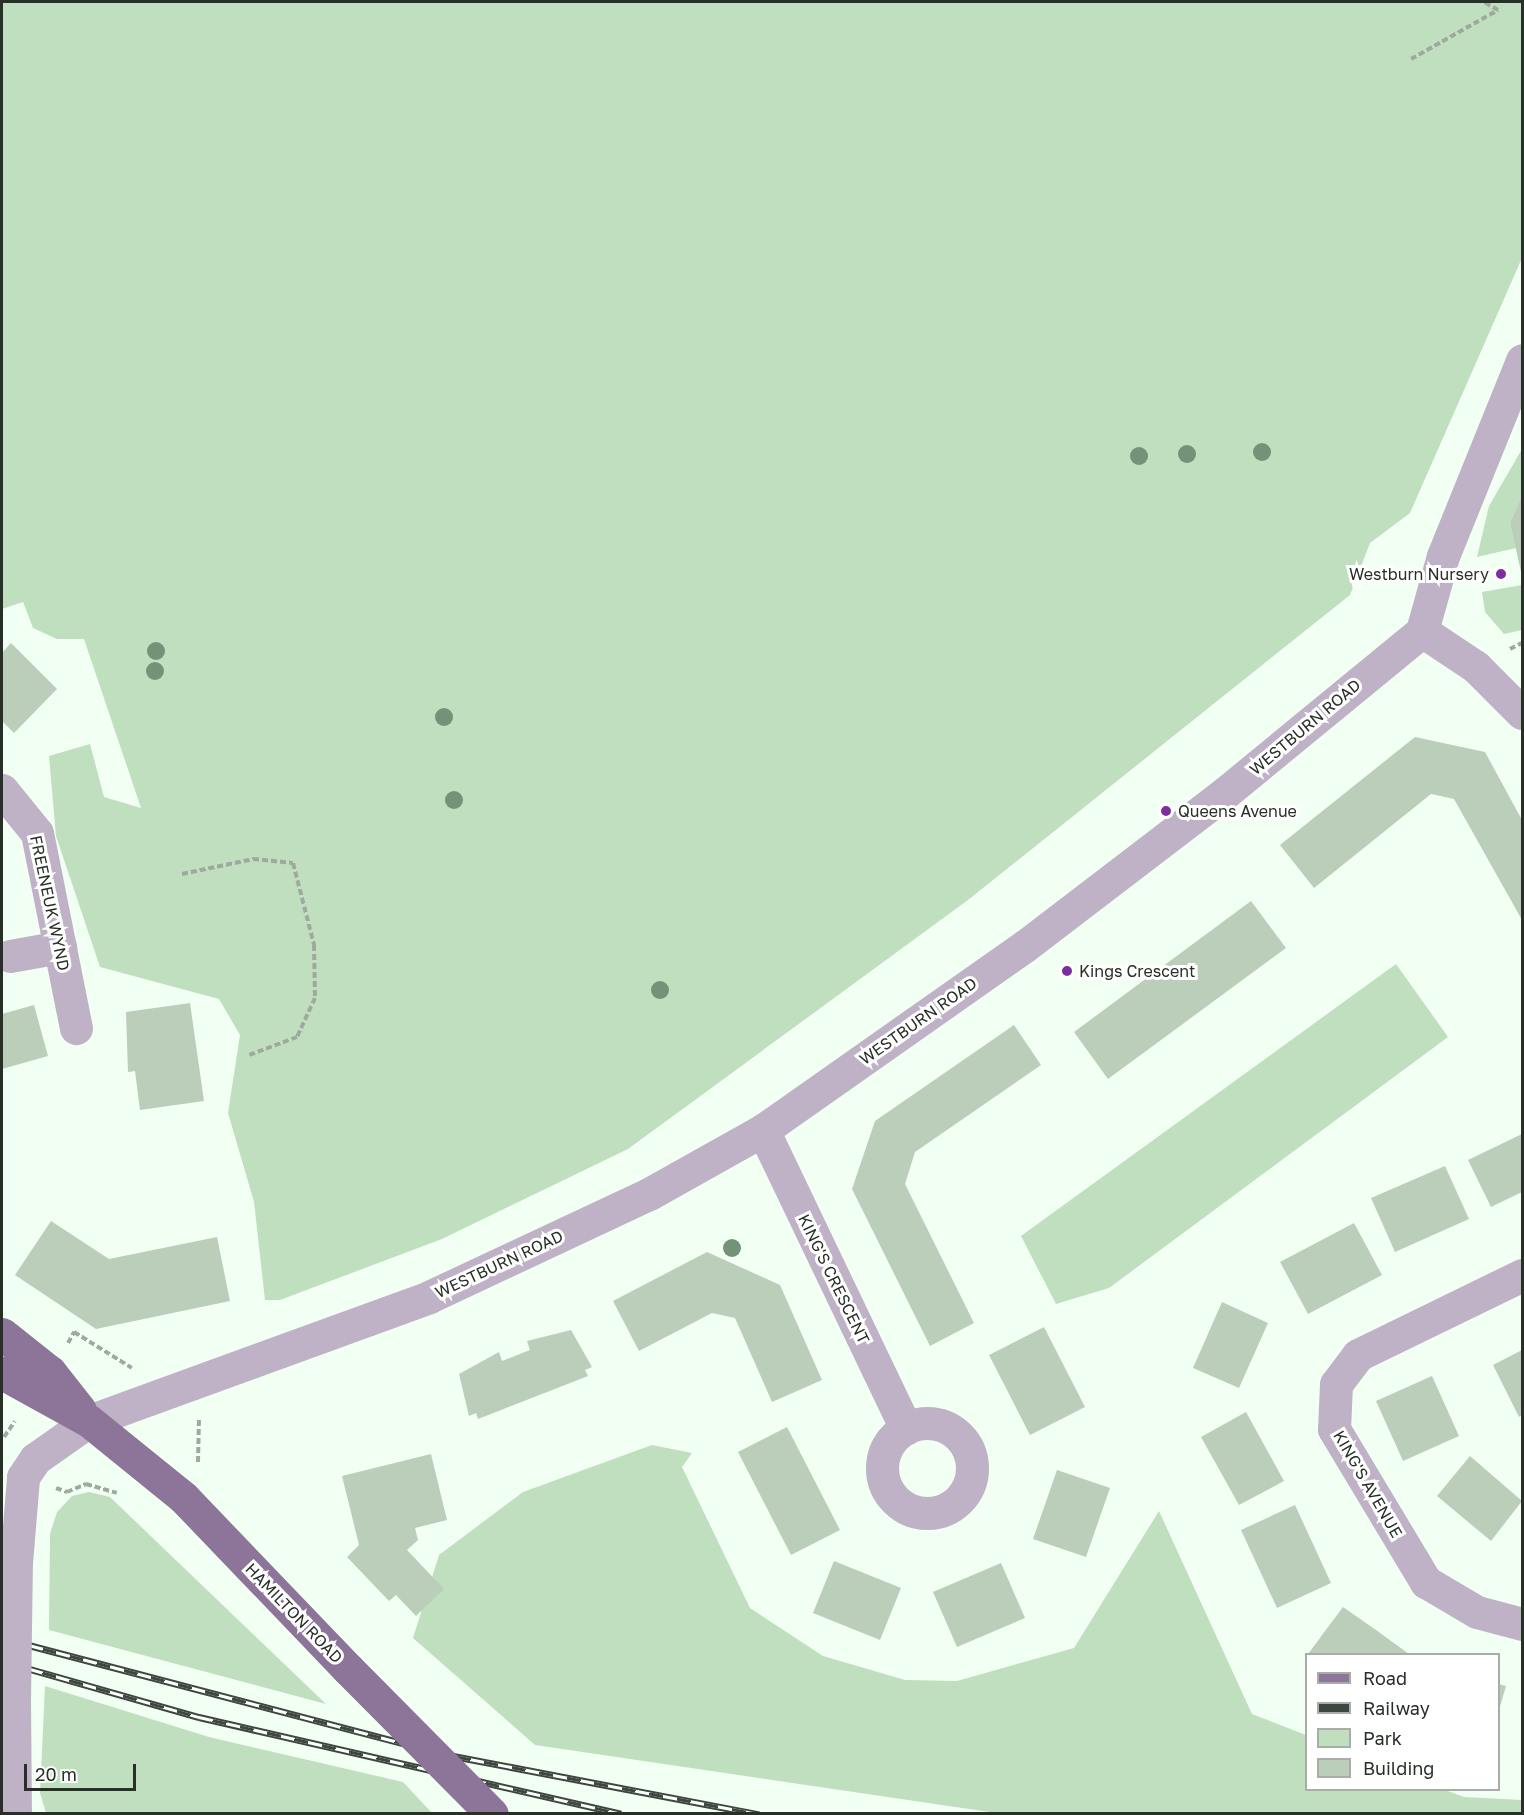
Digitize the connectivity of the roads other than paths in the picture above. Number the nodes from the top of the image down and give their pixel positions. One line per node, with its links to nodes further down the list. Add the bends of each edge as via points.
1 (1522, 360): 2 (street, via 1443,556)
2 (1422, 631): 3 (street, via 1476,667); 8 (street, WESTBURN ROAD, via 1225,793 1025,946)
3 (1522, 713)
4 (2, 789): 5 (street, FREENEUK WYND, via 37,833)
5 (60, 947): 6 (street); 7 (street, FREENEUK WYND)
6 (10, 956)
7 (76, 1028)
8 (764, 1130): 12 (street, WESTBURN ROAD, via 649,1194 429,1297); 13 (street, KING'S CRESCENT)
9 (1522, 1275): 14 (street, KING'S AVENUE, via 1358,1355 1335,1384 1334,1429 1426,1582 1477,1612)
10 (2, 1334): 12 (main road, HAMILTON ROAD, via 50,1372)
11 (2, 1373): 12 (main road, HAMILTON ROAD)
12 (89, 1421): 15 (street, WESTBURN ROAD, bridge, via 35,1459 24,1477 16,1563); 16 (main road, HAMILTON ROAD, bridge, via 183,1497)
13 (906, 1428)
14 (1522, 1624)
15 (15, 1814)
16 (492, 1814)

